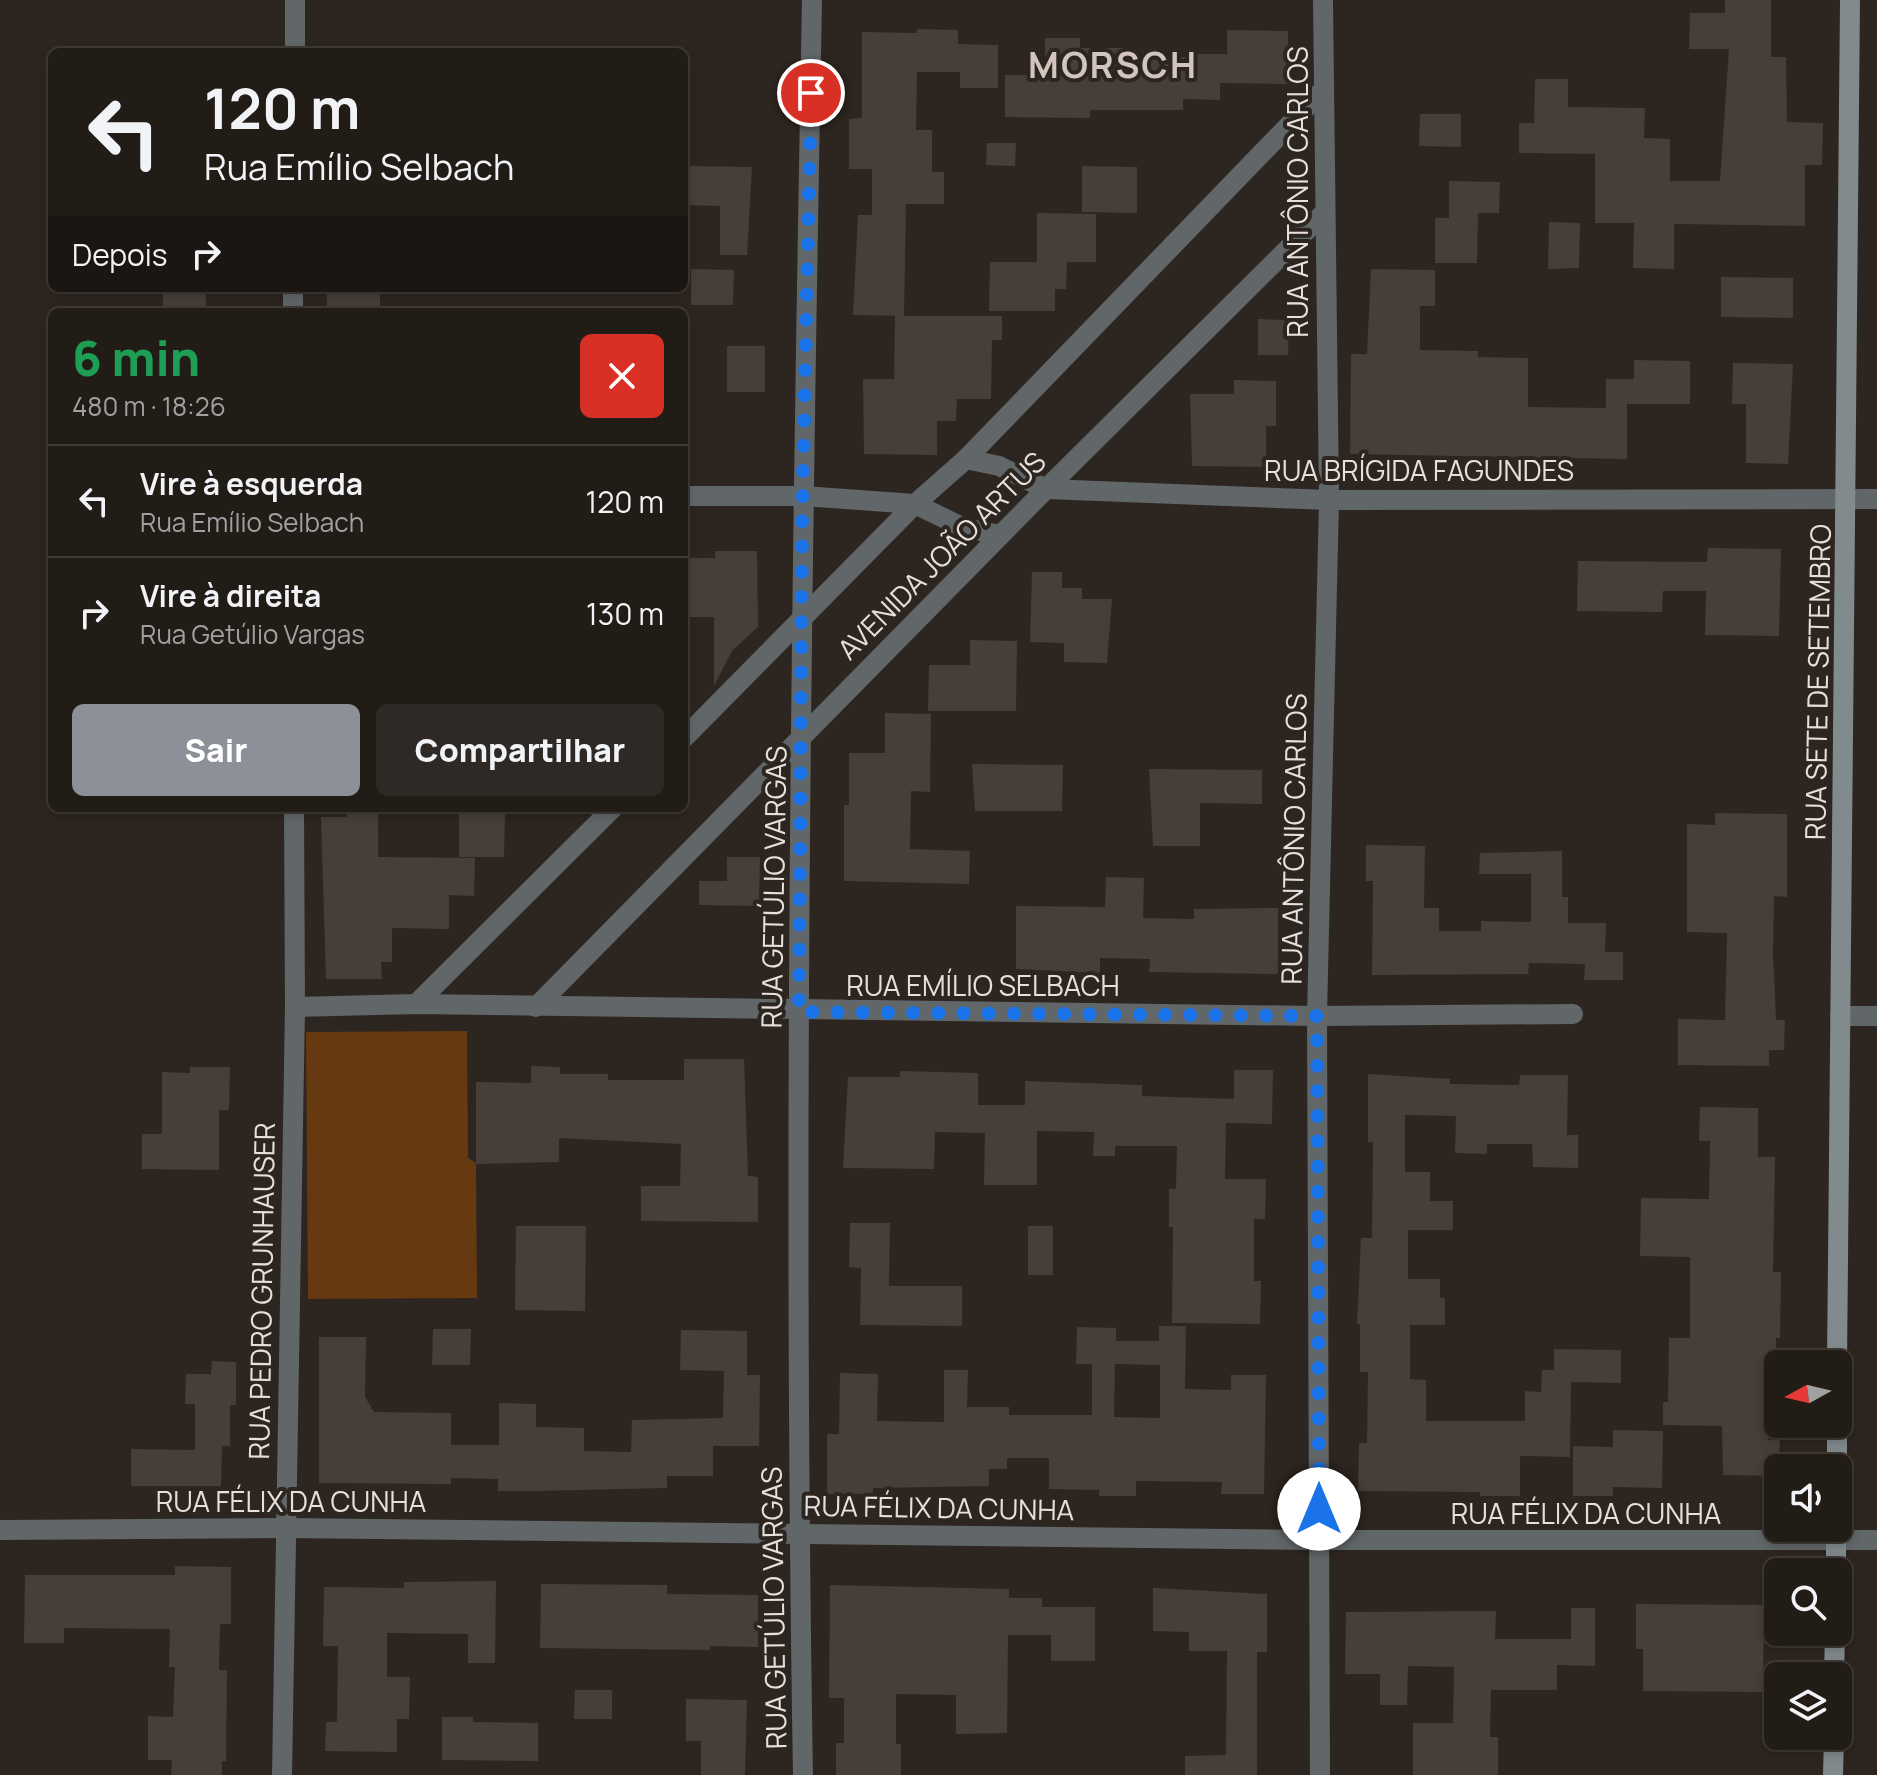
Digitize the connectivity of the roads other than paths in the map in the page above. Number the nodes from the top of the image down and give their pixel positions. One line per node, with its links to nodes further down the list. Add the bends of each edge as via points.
1 (295, 0): 5 (street)
2 (812, 0): 11 (street, RUA GETÚLIO VARGAS)
3 (1323, 0): 6 (street, RUA ANTÔNIO CARLOS)
4 (1850, 0): 12 (main road, RUA SETE DE SETEMBRO)
5 (295, 48)
6 (1324, 89): 7 (street, RUA ANTÔNIO CARLOS); 8 (street, AVENIDA JOÃO ARTUS)
7 (1323, 214): 9 (street, AVENIDA JOÃO ARTUS); 14 (street, RUA ANTÔNIO CARLOS)
8 (966, 459): 9 (street, RUA BRÍGIDA FAGUNDES, via 999,466); 15 (street, AVENIDA JOÃO ARTUS)
9 (1046, 489): 14 (street, RUA BRÍGIDA FAGUNDES); 16 (street, AVENIDA JOÃO ARTUS)
10 (688, 496): 11 (street)
11 (803, 496): 15 (street); 17 (street, RUA GETÚLIO VARGAS)
12 (1847, 498): 13 (street, RUA BRÍGIDA FAGUNDES); 14 (street, RUA BRÍGIDA FAGUNDES); 28 (main road, RUA SETE DE SETEMBRO)
13 (1877, 499)
14 (1329, 500): 27 (street, RUA ANTÔNIO CARLOS)
15 (915, 504): 16 (street, via 964,528); 17 (street, AVENIDA JOÃO ARTUS)
16 (1001, 535): 19 (street, AVENIDA JOÃO ARTUS)
17 (801, 621): 18 (street, AVENIDA JOÃO ARTUS); 19 (street, RUA GETÚLIO VARGAS)
18 (688, 734)
19 (803, 734): 24 (street, AVENIDA JOÃO ARTUS); 25 (street, RUA GETÚLIO VARGAS)
20 (294, 812): 23 (street, RUA PEDRO GRUNHAUSER)
21 (609, 812): 22 (street)
22 (416, 1004): 23 (street, RUA EMÍLIO SELBACH); 24 (street, RUA EMÍLIO SELBACH)
23 (295, 1007): 31 (street, RUA PEDRO GRUNHAUSER)
24 (536, 1007): 25 (street, RUA EMÍLIO SELBACH)
25 (799, 1012): 27 (street, RUA EMÍLIO SELBACH); 33 (street, RUA GETÚLIO VARGAS)
26 (1573, 1014): 27 (street, RUA EMÍLIO SELBACH)
27 (1317, 1016): 36 (street, RUA ANTÔNIO CARLOS)
28 (1840, 1016): 29 (street); 30 (main road, RUA SETE DE SETEMBRO)
29 (1877, 1016)
30 (1837, 1350)
31 (284, 1528): 32 (street, RUA FÉLIX DA CUNHA); 33 (street, RUA FÉLIX DA CUNHA); 39 (street, RUA PEDRO GRUNHAUSER)
32 (0, 1530)
33 (799, 1533): 36 (street, RUA FÉLIX DA CUNHA); 40 (street, RUA GETÚLIO VARGAS)
34 (1764, 1535): 36 (street, RUA FÉLIX DA CUNHA)
35 (1852, 1536): 37 (street, RUA FÉLIX DA CUNHA)
36 (1319, 1540): 41 (street, RUA ANTÔNIO CARLOS)
37 (1877, 1540)
38 (1834, 1750): 42 (main road)
39 (282, 1775)
40 (803, 1775)
41 (1320, 1775)
42 (1833, 1775)

